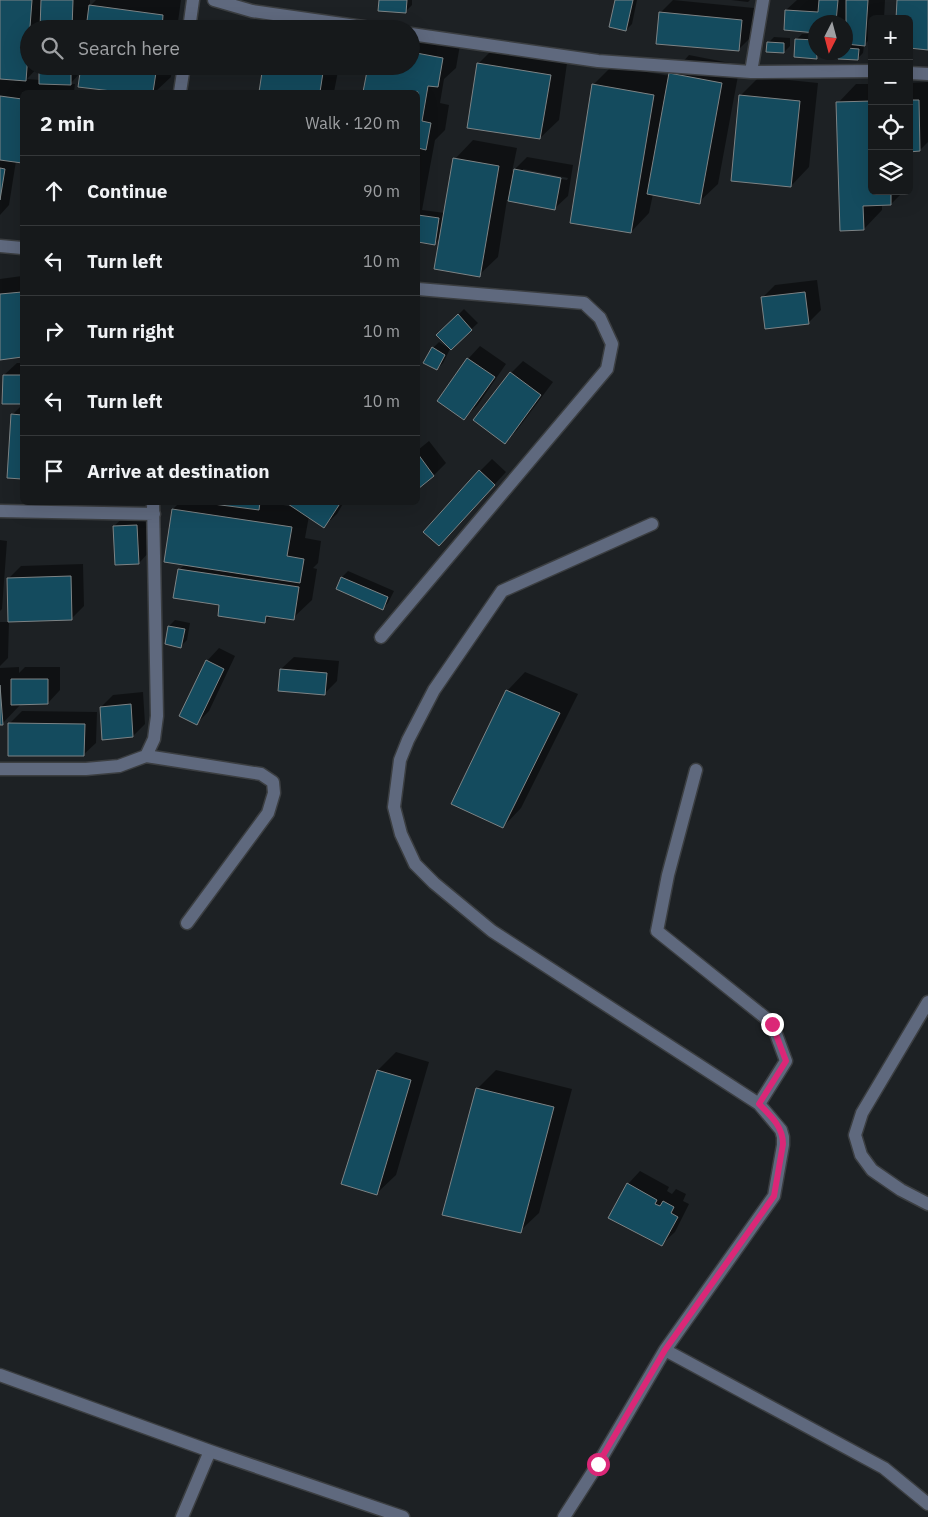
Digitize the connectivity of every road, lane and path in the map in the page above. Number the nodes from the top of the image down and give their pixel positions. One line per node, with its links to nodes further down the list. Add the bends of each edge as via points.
1 (193, 0): 4 (street)
2 (214, 0): 5 (street, via 252,10)
3 (763, 0): 8 (street)
4 (190, 20)
5 (318, 20)
6 (420, 35): 8 (street, via 598,61)
7 (868, 71): 8 (street)
8 (751, 72)
9 (913, 73): 10 (street)
10 (928, 74)
11 (183, 75): 12 (street)
12 (180, 90)
13 (0, 246): 14 (street)
14 (20, 248)
15 (420, 289): 19 (street, via 584,303 600,318 612,344 608,369)
16 (153, 508): 17 (street); 20 (street, via 156,716 154,739)
17 (0, 511)
18 (652, 524): 25 (street, via 502,591 434,690 408,740 400,760 394,807 415,864 492,932)
19 (381, 637)
20 (146, 756): 21 (street, via 119,766 86,769); 23 (street, via 261,774 272,782 274,793 268,813)
21 (0, 768)
22 (696, 770): 25 (street, via 657,931 772,1024 786,1061)
23 (187, 923)
24 (928, 1002): 26 (street, via 862,1112 854,1135 860,1154 872,1170 900,1190)
25 (759, 1104): 27 (street, via 777,1124 783,1137 774,1196)
26 (928, 1204)
27 (665, 1350): 30 (street, via 884,1468); 33 (street)
28 (0, 1375): 29 (street)
29 (210, 1451): 31 (street); 32 (street)
30 (928, 1504)
31 (182, 1517)
32 (403, 1517)
33 (564, 1517)

